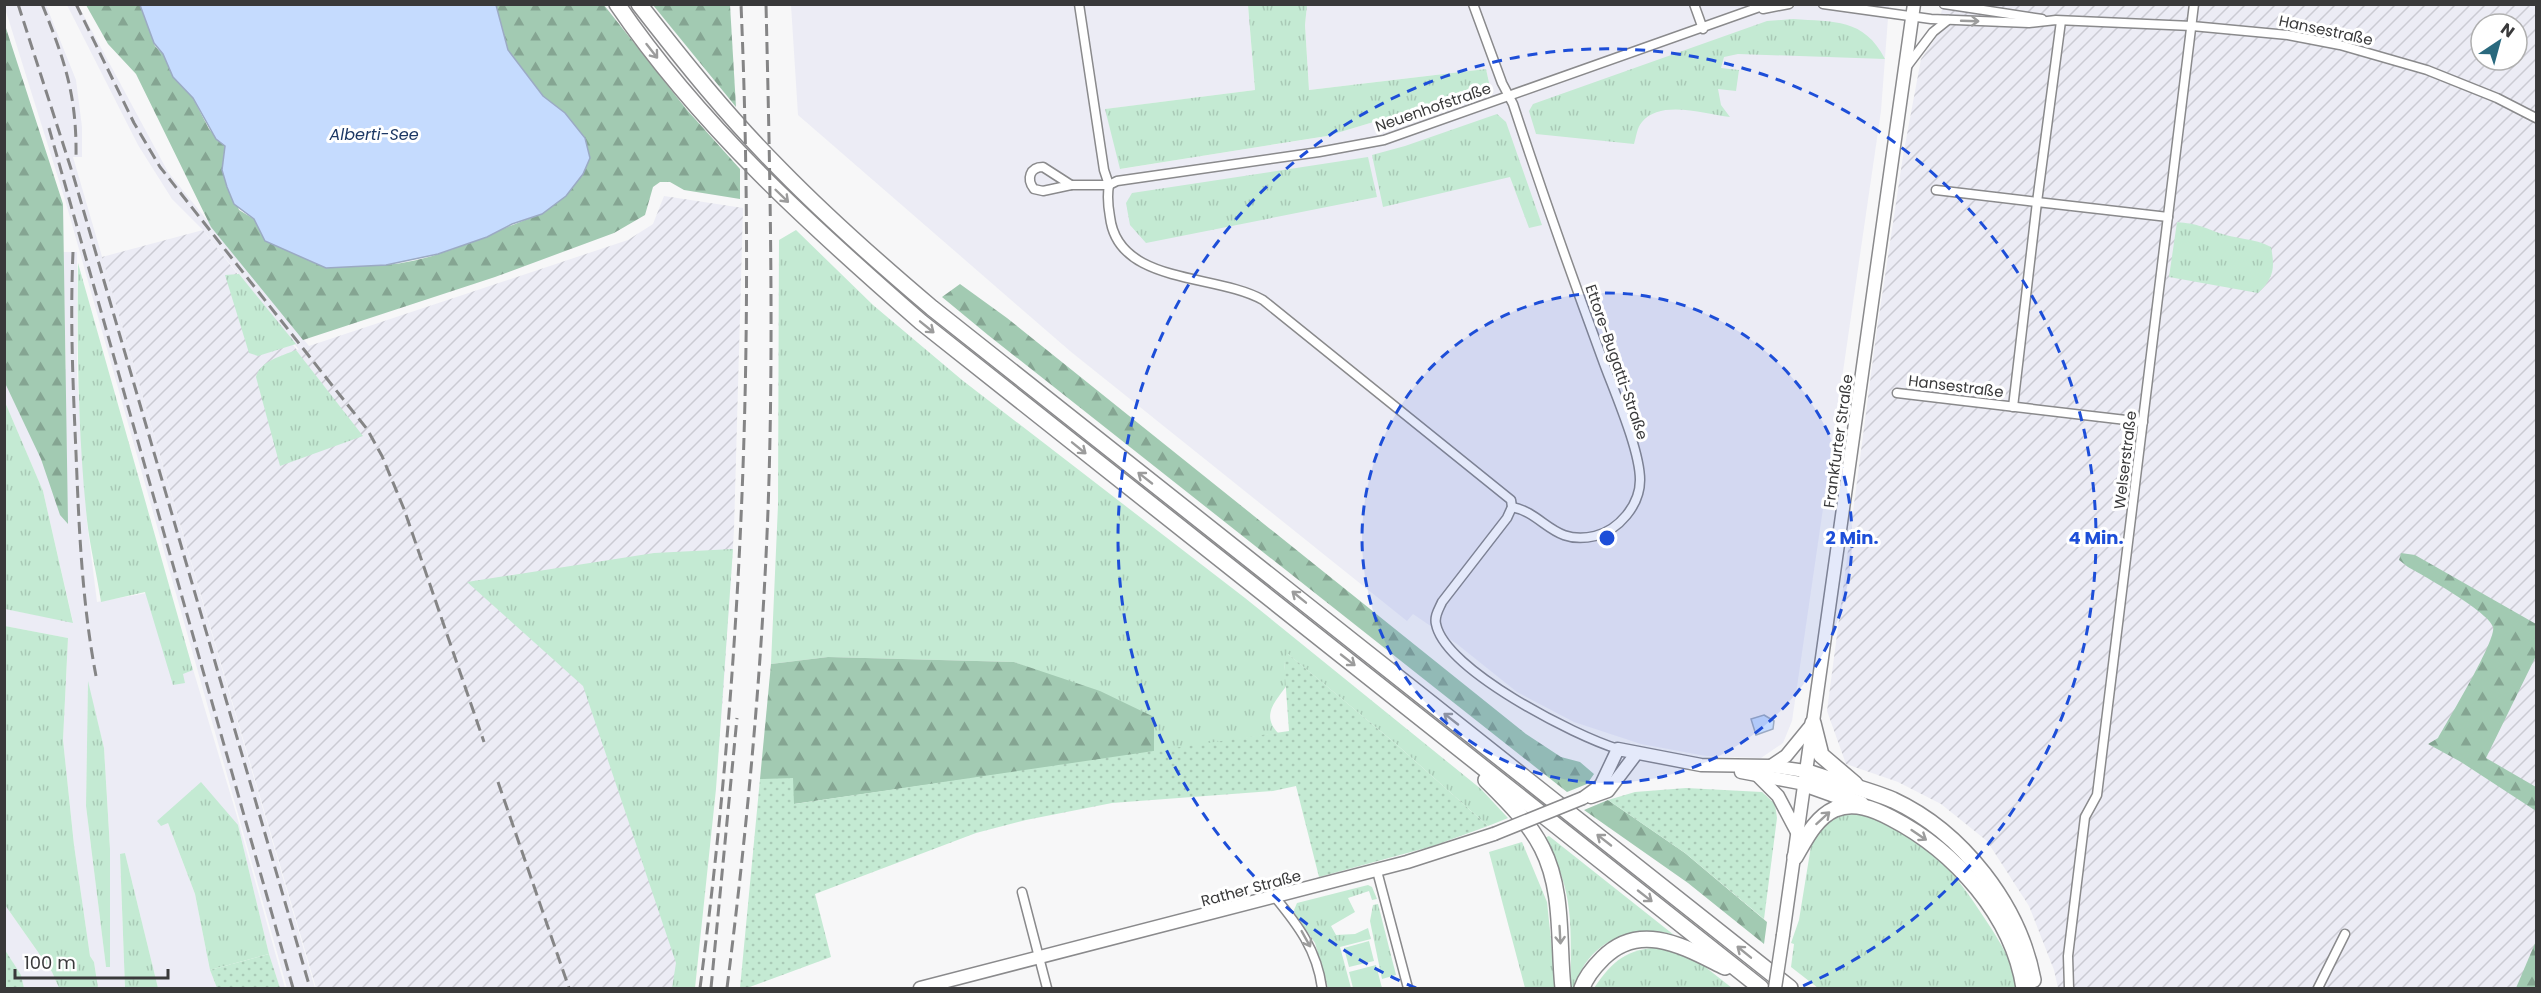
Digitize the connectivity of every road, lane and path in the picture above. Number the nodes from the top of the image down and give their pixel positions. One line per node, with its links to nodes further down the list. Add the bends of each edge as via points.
1 (616, 4): 31 (highway, one-way to 31, via 721,132 845,256 948,344)
2 (639, 4): 56 (highway, one-way to 2, via 932,308 780,170 708,92)
3 (1079, 4): 22 (street, Ettore-Bugatti-Straße)
4 (1473, 4): 19 (street, Ettore-Bugatti-Straße)
5 (1694, 4): 17 (street)
6 (1768, 4): 11 (street, Neuenhofstraße)
7 (1789, 4): 11 (street, Neuenhofstraße)
8 (1823, 4): 12 (street)
9 (1944, 4): 14 (street, Hansestraße)
10 (2194, 4): 16 (street, Welserstraße)
11 (1756, 10): 17 (street, Neuenhofstraße)
12 (1913, 11): 13 (street, Hansestraße); 18 (street, Frankfurter Straße)
13 (1948, 20): 14 (street, Hansestraße, one-way to 14); 18 (street, via 1925,40)
14 (2048, 20): 15 (street, Hansestraße)
15 (2061, 21): 16 (street, Hansestraße); 24 (street, Hansestraße)
16 (2192, 26): 20 (street, Hansestraße, via 2288,35 2383,56 2468,85); 25 (street, Welserstraße)
17 (1703, 29): 19 (street, Neuenhofstraße)
18 (1905, 70): 30 (street, Frankfurter Straße)
19 (1510, 96): 22 (street, Neuenhofstraße, via 1384,140); 29 (street, Ettore-Bugatti-Straße, via 1638,462 1640,479 1637,497 1626,515 1617,526 1595,536 1579,538 1558,533 1521,508)
20 (2536, 118)
21 (1071, 185): 22 (street, Neuenhofstraße)
22 (1109, 185): 29 (street, Ettore-Bugatti-Straße, via 1110,221 1115,237 1128,255 1148,266 1239,289 1263,300 1501,491 1511,500)
23 (1936, 190): 24 (street)
24 (2037, 202): 25 (street); 27 (street, Hansestraße)
25 (2168, 217): 28 (street, Welserstraße)
26 (1897, 393): 27 (street, Hansestraße)
27 (2013, 407): 28 (street, Hansestraße)
28 (2143, 422): 59 (street, Welserstraße, via 2097,795 2085,817 2068,956)
29 (1512, 507): 32 (street, via 1508,518 1442,602 1435,617 1436,626 1453,652 1535,713)
30 (1813, 723): 34 (street, via 1786,756); 37 (street, Frankfurter Straße); 38 (highway, via 1821,755)
31 (1435, 728): 48 (highway, one-way to 48); 53 (highway, one-way to 53, via 1516,812 1542,848 1558,904)
32 (1618, 749): 33 (street); 39 (street)
33 (1636, 754): 35 (street); 39 (street, via 1617,781)
34 (1771, 766): 35 (street); 37 (street)
35 (1725, 768): 36 (street)
36 (1757, 775): 37 (street); 41 (street, via 1778,796)
37 (1805, 778): 38 (highway); 40 (highway); 41 (street, Frankfurter Straße)
38 (1865, 790): 58 (highway, via 1893,800 1932,823 1973,862 2011,918 2026,949)
39 (1598, 792): 43 (street, Rather Straße, bridge, via 1494,834)
40 (1868, 808): 42 (highway, one-way to 40, via 1828,813 1842,807); 57 (highway, one-way to 57, via 1921,836 1962,871 1996,916 2020,967)
41 (1798, 834): 42 (street, Frankfurter Straße)
42 (1795, 857): 55 (street, Frankfurter Straße, bridge)
43 (1377, 870): 45 (street, Rather Straße); 52 (street)
44 (1022, 892): 47 (street)
45 (1274, 896): 47 (street, Rather Straße); 51 (street, one-way to 51, via 1308,940)
46 (2345, 933): 60 (street)
47 (1039, 958): 49 (street, Rather Straße); 50 (street)
48 (1755, 984): 54 (highway, via 1678,944 1657,939 1634,940 1614,948 1590,973)
49 (920, 988)
50 (1047, 988)
51 (1322, 988)
52 (1408, 988)
53 (1563, 988)
54 (1582, 988)
55 (1775, 988)
56 (1790, 988)
57 (2024, 988)
58 (2034, 988)
59 (2069, 988)
60 (2318, 988)

